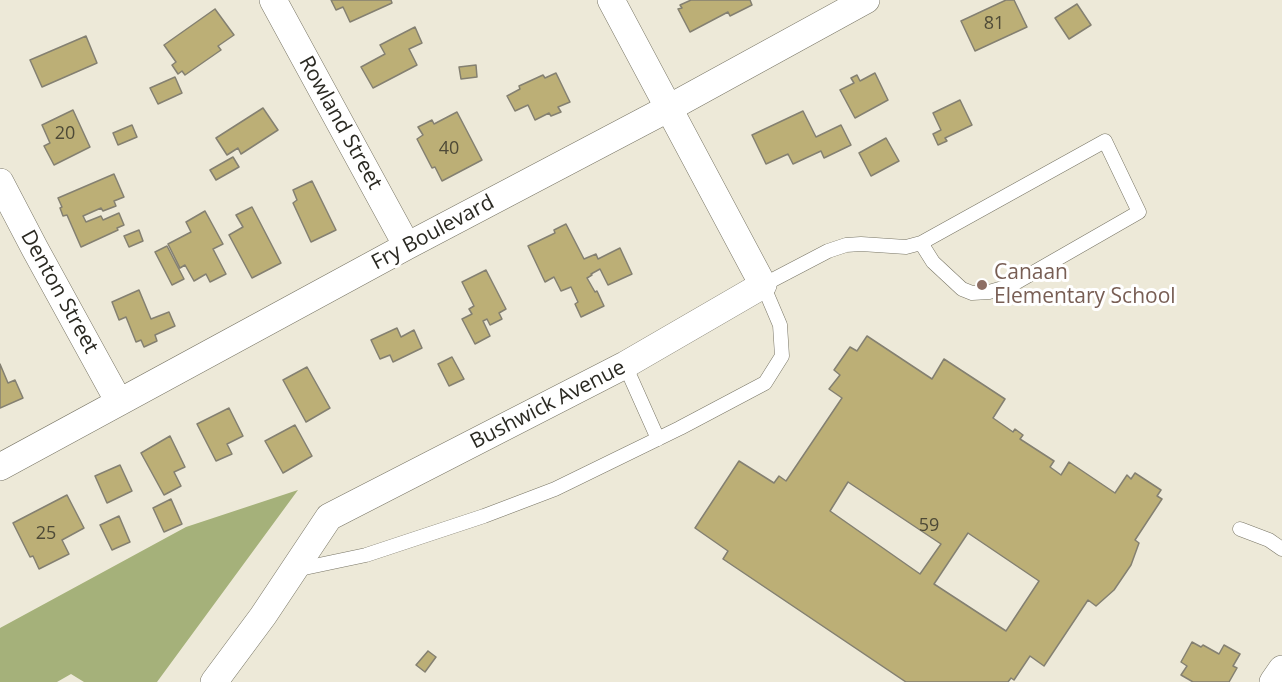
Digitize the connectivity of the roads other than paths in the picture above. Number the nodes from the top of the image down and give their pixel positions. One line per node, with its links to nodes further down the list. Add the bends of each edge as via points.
1 (273, 0): 7 (street, Rowland Street)
2 (611, 0): 4 (street)
3 (866, 0): 4 (street, Fry Boulevard)
4 (669, 108): 7 (street, Fry Boulevard); 8 (street)
5 (0, 182): 10 (street, Denton Street)
6 (921, 243): 6 (lane, via 1105,141 1139,212 1010,286 989,292 962,289 933,262); 8 (lane, via 906,247 846,245)
7 (407, 246): 10 (street, Fry Boulevard)
8 (763, 285): 9 (street, Bushwick Avenue); 11 (lane, via 780,325 782,356 765,383)
9 (625, 365): 11 (lane); 15 (street, Bushwick Avenue, via 329,518)
10 (119, 402): 12 (street, Fry Boulevard)
11 (658, 439): 15 (lane, via 555,489 484,516 366,555)
12 (0, 468)
13 (1240, 529): 14 (lane)
14 (1282, 549)
15 (294, 570): 17 (street, Bushwick Avenue)
16 (1282, 669): 18 (street)
17 (214, 682)
18 (1273, 682)

